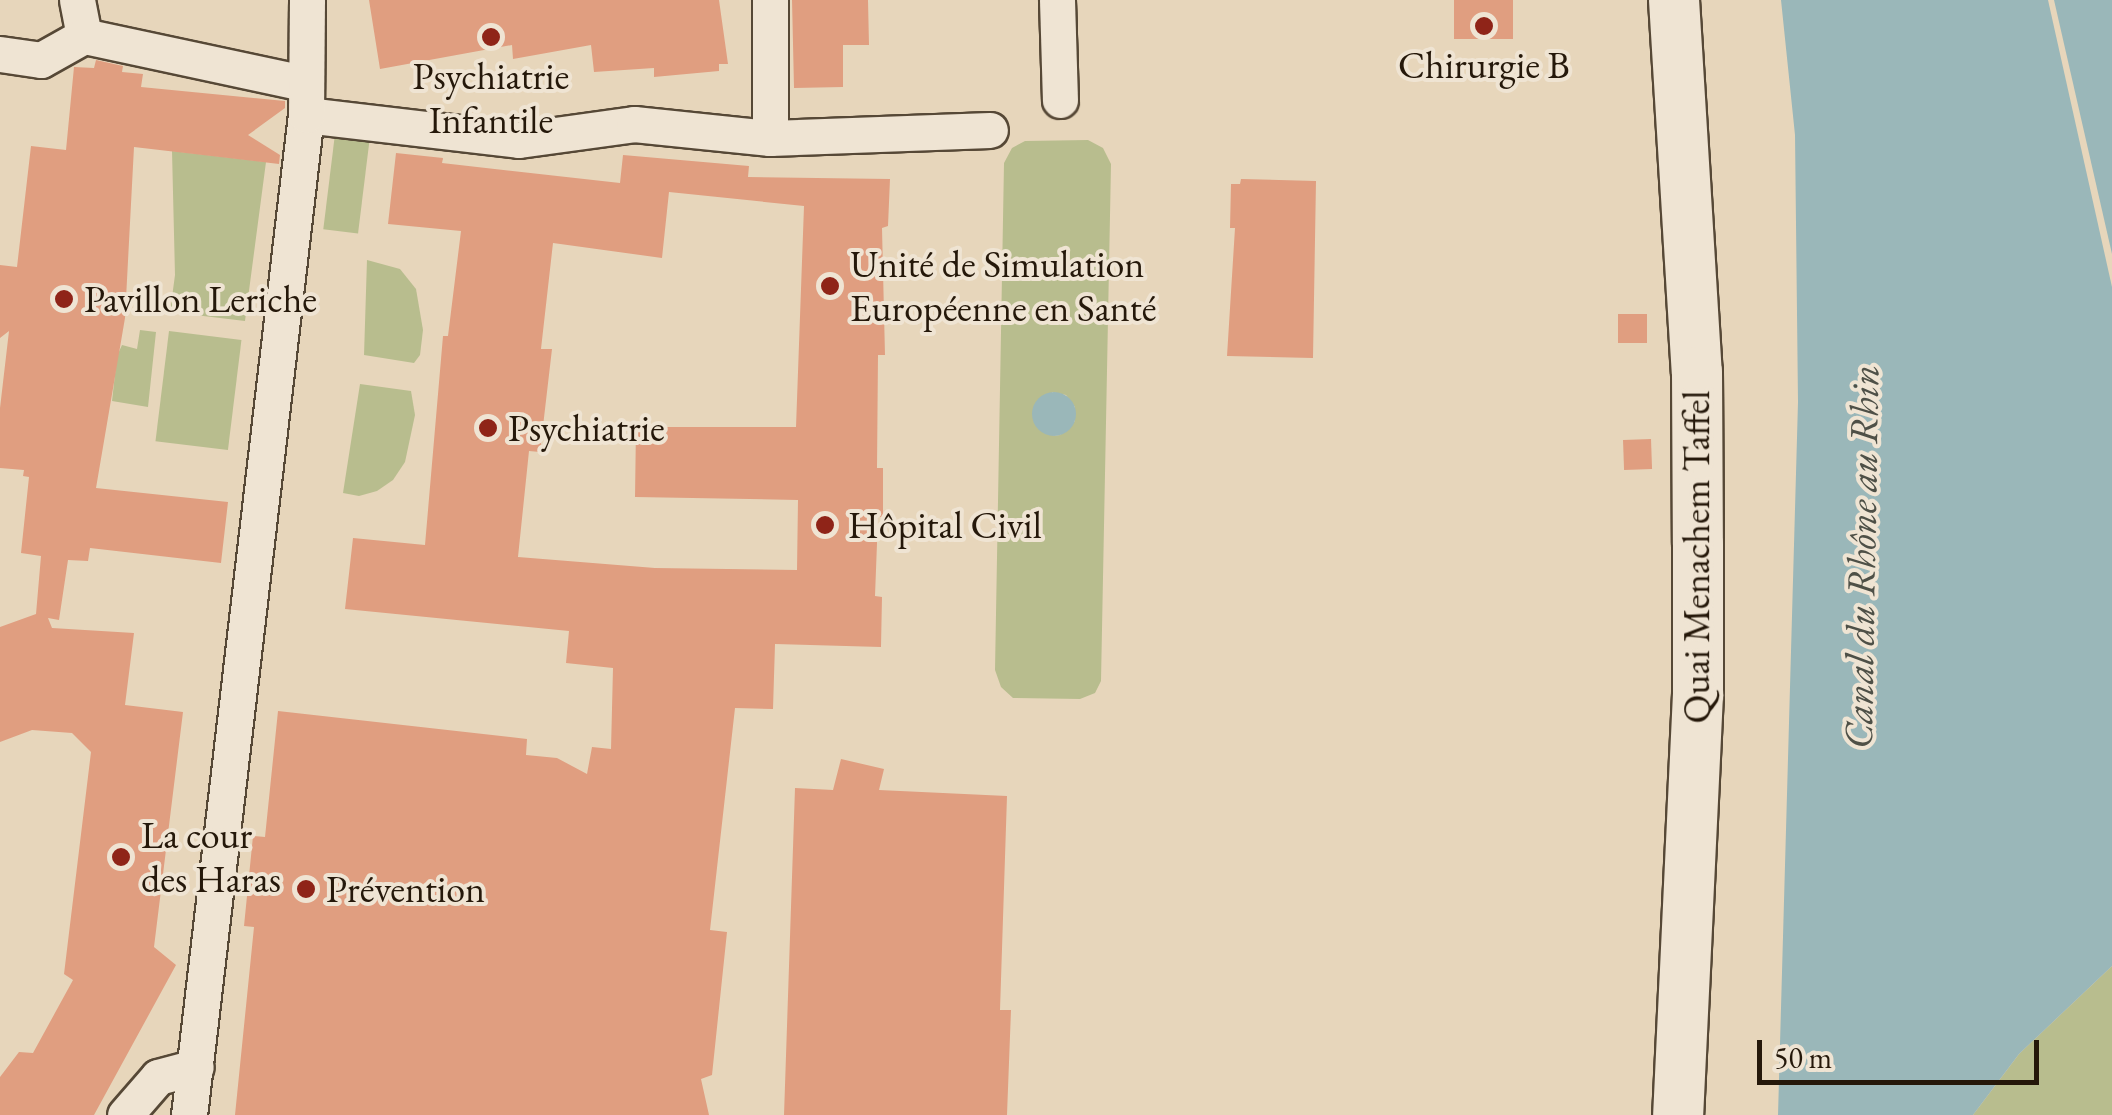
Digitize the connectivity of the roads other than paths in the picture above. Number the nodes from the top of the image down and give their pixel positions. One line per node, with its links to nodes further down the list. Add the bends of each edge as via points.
1 (77, 0): 6 (street)
2 (307, 0): 8 (street)
3 (770, 0): 11 (street)
4 (1057, 0): 9 (street)
5 (1674, 0): 15 (main road, Quai Menachem Taffel, via 1696,354 1698,525 1698,694)
6 (84, 36): 7 (street, via 41,60); 8 (street)
7 (0, 54)
8 (305, 99): 11 (street, via 518,140 634,124); 12 (street)
9 (1060, 100)
10 (990, 130): 11 (street)
11 (770, 138)
12 (196, 1068): 13 (street, via 158,1078); 14 (street)
13 (125, 1115)
14 (189, 1115)
15 (1678, 1115)

